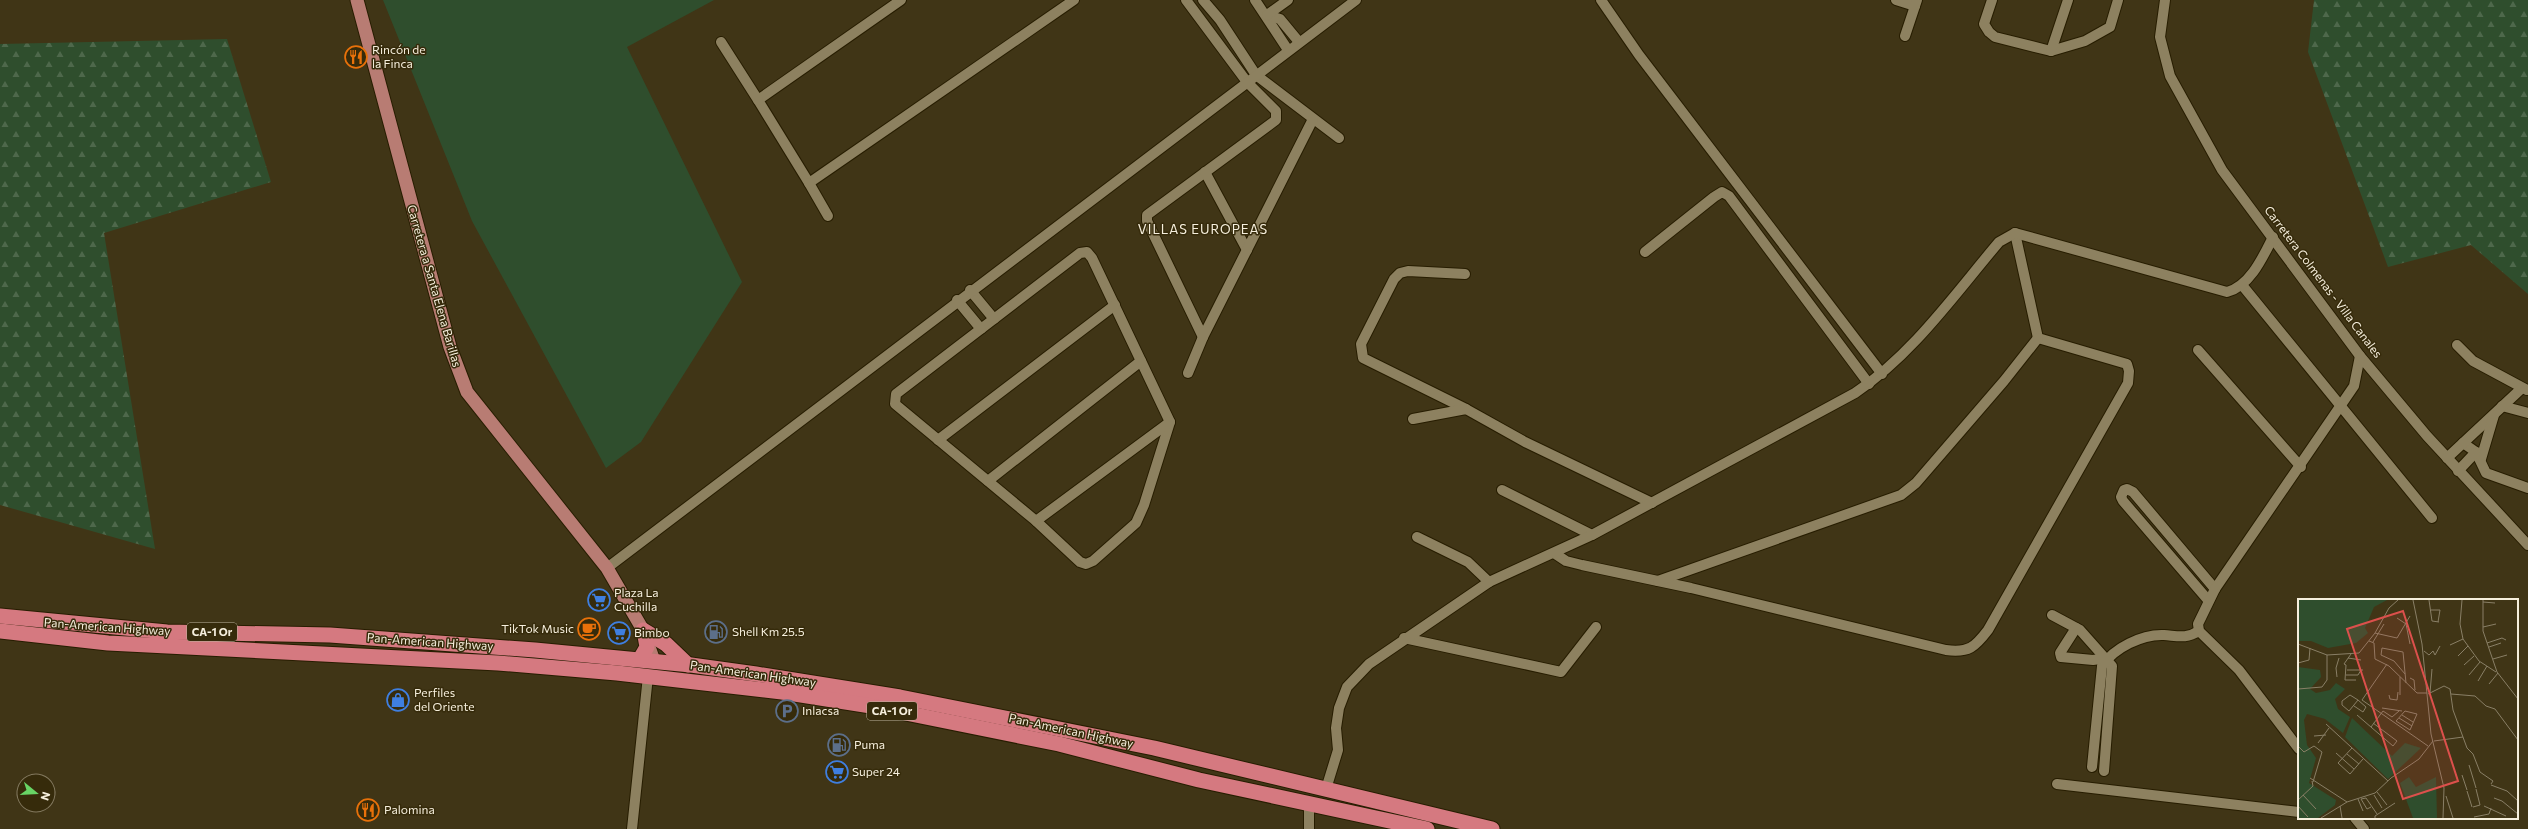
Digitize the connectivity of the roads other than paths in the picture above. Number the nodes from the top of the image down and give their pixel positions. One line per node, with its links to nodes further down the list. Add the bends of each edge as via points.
1 (357, 0): 76 (main road, Carretera a Santa Elena Barillas, via 450,348 466,389 483,414)
2 (901, 0): 25 (street)
3 (1074, 0): 30 (street)
4 (1203, 0): 22 (street, via 1220,20)
5 (1255, 0): 16 (street)
6 (1288, 0): 16 (street)
7 (1356, 0): 19 (street)
8 (1601, 0): 50 (street, via 1639,55)
9 (1896, 0): 15 (street)
10 (1992, 0): 21 (street, via 1984,24 1988,32 1996,37)
11 (2068, 0): 21 (street)
12 (2118, 0): 21 (street, via 2113,22 2106,31 2085,41)
13 (2165, 0): 33 (street, Carretera Colmenas - Villa Canales, via 2160,37 2170,76 2222,170)
14 (1190, 1): 23 (street)
15 (1916, 3): 17 (street)
16 (1267, 15): 19 (street, via 1280,19); 20 (street, via 1271,27)
17 (1905, 36)
18 (721, 42): 25 (street)
19 (1299, 42): 20 (street)
20 (1288, 50): 22 (street)
21 (2051, 51)
22 (1256, 75): 23 (street); 24 (street)
23 (1247, 82): 26 (street); 38 (street)
24 (1280, 95): 26 (street); 27 (street)
25 (758, 100): 30 (street)
26 (1270, 106): 29 (street, via 1276,111 1276,120)
27 (1313, 119): 28 (street); 34 (street)
28 (1339, 138)
29 (1205, 172): 34 (street); 43 (street, via 1152,209 1147,218)
30 (809, 183): 31 (street)
31 (828, 216)
32 (2015, 233): 37 (street, via 2227,292); 44 (street); 50 (street, via 1999,242 1922,335)
33 (2273, 238): 37 (street, via 2261,261); 47 (street, Carretera Colmenas - Villa Canales)
34 (1247, 250): 43 (street)
35 (1645, 252): 51 (street, via 1714,197 1722,192 1729,196)
36 (1465, 274): 55 (street, via 1400,273 1394,279 1364,338 1360,352 1363,358)
37 (2242, 285): 54 (street)
38 (970, 290): 39 (street); 41 (street)
39 (957, 300): 42 (street); 76 (street)
40 (1115, 305): 41 (street, via 1087,252 1080,253); 48 (street); 60 (street)
41 (994, 319): 42 (street)
42 (981, 328): 60 (street, via 894,398 895,404)
43 (1203, 338): 49 (street)
44 (2038, 338): 77 (street, via 1916,483 1901,495); 77 (street, via 2126,364 2129,371 2128,383 1988,630 1975,646 1958,652 1946,650)
45 (2456, 345): 52 (street, via 2473,361)
46 (2198, 350): 64 (street)
47 (2360, 356): 54 (street, via 2358,376); 63 (street, Carretera Colmenas - Villa Canales)
48 (1141, 360): 59 (street); 66 (street)
49 (1188, 373)
50 (1882, 374): 51 (street)
51 (1869, 384): 69 (street)
52 (2525, 389): 53 (street)
53 (2502, 406): 56 (street); 57 (street)
54 (2340, 408): 64 (street); 70 (street)
55 (1466, 409): 58 (street); 69 (street, via 1525,442)
56 (2528, 413)
57 (2494, 415): 61 (street); 62 (street)
58 (1413, 419)
59 (1170, 422): 71 (street); 71 (street, via 1136,523 1093,561 1086,564 1080,562)
60 (938, 440): 66 (street)
61 (2462, 443): 62 (street); 63 (street)
62 (2478, 456): 65 (street); 67 (street, via 2486,474)
63 (2447, 458): 65 (street, Carretera Colmenas - Villa Canales)
64 (2300, 467): 79 (street)
65 (2458, 471): 74 (street, Carretera Colmenas - Villa Canales)
66 (988, 481): 71 (street)
67 (2528, 488)
68 (1502, 490): 72 (street)
69 (1652, 503): 72 (street)
70 (2432, 518)
71 (1036, 521)
72 (1592, 535): 75 (street)
73 (1417, 537): 78 (street, via 1468,562)
74 (2528, 545)
75 (1554, 553): 77 (street, via 1566,561); 78 (street)
76 (607, 568): 87 (main road, Carretera a Santa Elena Barillas)
77 (1658, 581)
78 (1489, 582): 88 (street)
79 (2215, 589): 80 (street); 80 (street, via 2131,490 2124,490 2121,497 2123,501)
80 (2208, 600): 86 (street, via 2198,624)
81 (2052, 615): 84 (street)
82 (0, 616): 89 (highway, Pan-American Highway / CA-1 Or, via 167,632 330,635)
83 (1596, 627): 88 (street, via 1561,672)
84 (2076, 628): 91 (street); 91 (street, via 2060,653 2061,657 2093,660)
85 (0, 631): 90 (highway, Pan-American Highway / CA-1 Or, via 108,643)
86 (2199, 631): 91 (street, via 2184,638 2162,635 2137,640); 97 (street, via 2239,670)
87 (644, 633): 92 (highway); 93 (highway, via 666,644)
88 (1404, 638): 103 (street, via 1369,664 1347,687 1339,708 1336,728 1338,750)
89 (424, 642): 90 (highway, via 405,645 348,644 345,646); 92 (highway, Pan-American Highway / CA-1 Or)
90 (346, 656): 94 (highway, Pan-American Highway / CA-1 Or, via 498,663)
91 (2107, 658): 95 (street, via 2102,666); 96 (street, via 2112,666)
92 (647, 660): 93 (highway, Pan-American Highway / CA-1 Or)
93 (688, 665): 101 (highway, Pan-American Highway / CA-1 Or, via 937,704 1154,748)
94 (648, 676): 100 (highway, Pan-American Highway / CA-1 Or, via 782,692 870,706 1059,744); 107 (street)
95 (2097, 718): 96 (street); 98 (street)
96 (2108, 719): 99 (street)
97 (2298, 747)
98 (2092, 767)
99 (2104, 771)
100 (1191, 778): 101 (highway, via 1188,767 1191,764 1256,779); 104 (highway, Pan-American Highway / CA-1 Or)
101 (1284, 779): 103 (highway, Pan-American Highway / CA-1 Or)
102 (2057, 784): 105 (street)
103 (1326, 789): 110 (highway, Pan-American Highway / CA-1 Or)
104 (1309, 805): 108 (street); 109 (highway, Pan-American Highway / CA-1 Or)
105 (2298, 812)
106 (2356, 819): 111 (street)
107 (632, 829)
108 (1309, 829)
109 (1427, 829)
110 (1492, 829)
111 (2364, 829)

